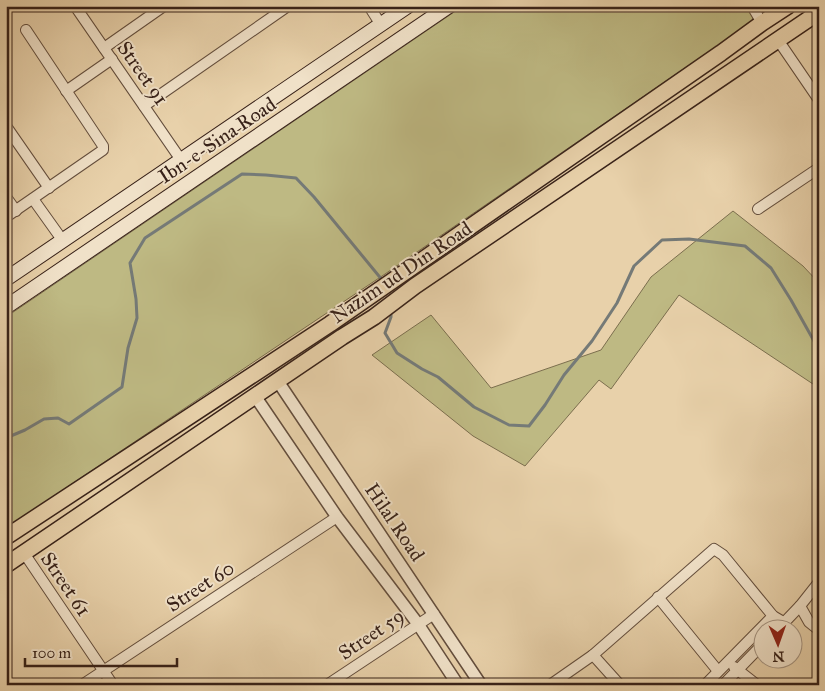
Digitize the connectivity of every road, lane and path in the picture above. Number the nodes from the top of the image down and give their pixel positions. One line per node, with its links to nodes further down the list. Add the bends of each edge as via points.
1 (75, 6): 14 (street, Street 91)
2 (164, 6): 14 (street)
3 (288, 6): 20 (street)
4 (369, 6): 11 (street)
5 (408, 6): 11 (main road, Ibn-e-Sina Road)
6 (449, 6): 24 (main road, Ibn-e-Sina Road)
7 (752, 6): 10 (street)
8 (788, 6): 10 (main road, Nazim ud Din Road)
9 (819, 12): 13 (main road, Nazim ud Din Road)
10 (762, 22): 15 (main road, Nazim ud Din Road)
11 (381, 25): 22 (main road, Ibn-e-Sina Road)
12 (26, 30): 18 (street)
13 (778, 40): 17 (main road, Nazim ud Din Road); 19 (street)
14 (104, 48): 16 (street, Street 91)
15 (721, 53): 17 (main road); 34 (main road, Nazim ud Din Road)
16 (112, 59): 18 (street); 20 (street, Street 91)
17 (734, 70): 35 (main road, Nazim ud Din Road)
18 (66, 91): 25 (street, via 103,150)
19 (819, 100)
20 (144, 106): 22 (street, Street 91)
21 (6, 126): 25 (street)
22 (179, 161): 24 (main road); 31 (main road, Ibn-e-Sina Road)
23 (819, 168): 28 (street)
24 (190, 182): 33 (main road, Ibn-e-Sina Road)
25 (50, 188): 27 (street)
26 (6, 197): 29 (street)
27 (33, 199): 29 (street); 31 (street)
28 (758, 209)
29 (16, 211): 30 (street)
30 (6, 217)
31 (63, 241): 32 (main road, Ibn-e-Sina Road)
32 (6, 279)
33 (6, 307)
34 (330, 324): 35 (main road); 38 (main road, Nazim ud Din Road)
35 (342, 336): 36 (main road, Nazim ud Din Road)
36 (278, 380): 37 (main road, Nazim ud Din Road); 47 (street, Hilal Road)
37 (255, 396): 39 (main road, Nazim ud Din Road); 40 (street, Hilal Road)
38 (117, 465): 39 (main road); 41 (main road, Nazim ud Din Road)
39 (128, 482): 42 (main road, Nazim ud Din Road)
40 (337, 518): 50 (street, Hilal Road); 55 (street, Street 60)
41 (6, 537)
42 (24, 553): 43 (main road, Nazim ud Din Road); 55 (street, Street 61)
43 (6, 565)
44 (819, 582): 46 (street)
45 (658, 597): 48 (street, via 714,548); 52 (street); 57 (street)
46 (800, 606): 49 (street); 51 (street, via 809,622)
47 (434, 614): 50 (street, Street 59); 62 (street, Hilal Road)
48 (773, 616): 54 (street)
49 (789, 618)
50 (418, 624): 60 (street, Street 59); 61 (street, Hilal Road)
51 (819, 630)
52 (593, 655): 63 (street); 64 (street)
53 (752, 655): 56 (street)
54 (728, 661): 56 (street); 57 (street)
55 (103, 670): 58 (street, Street 60); 59 (street, Street 61)
56 (738, 670): 66 (street); 67 (street)
57 (718, 671): 65 (street)
58 (82, 685)
59 (113, 685)
60 (327, 685)
61 (458, 685)
62 (481, 685)
63 (550, 685)
64 (620, 685)
65 (705, 685)
66 (723, 685)
67 (757, 685)

